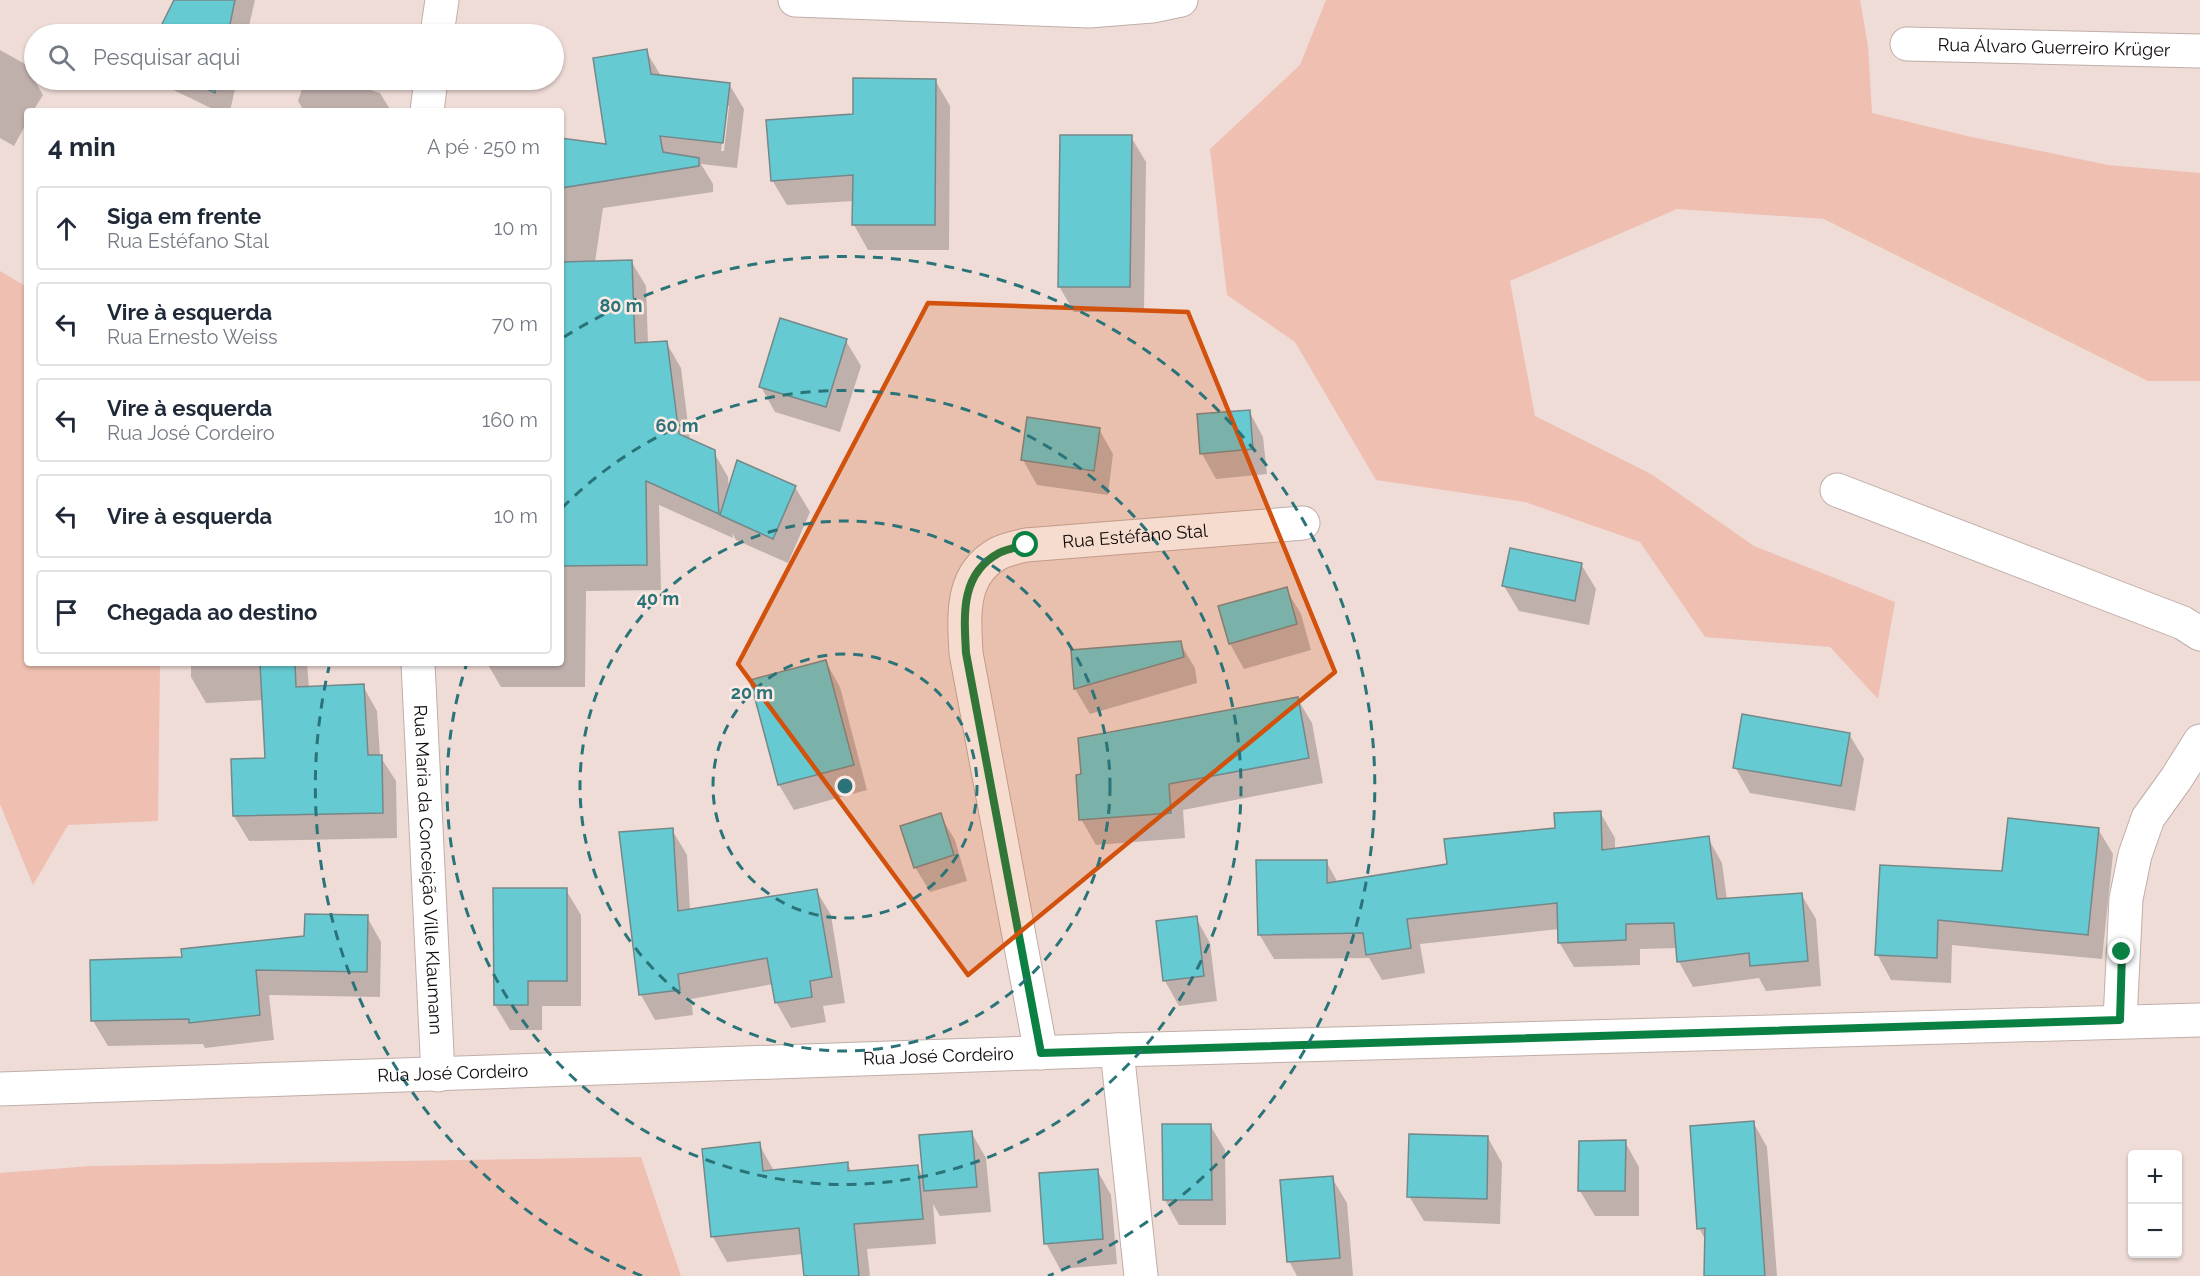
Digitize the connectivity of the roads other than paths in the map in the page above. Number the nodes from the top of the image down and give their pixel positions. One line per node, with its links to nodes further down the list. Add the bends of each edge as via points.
1 (442, 0): 4 (street)
2 (795, 0): 3 (street, via 1089,11)
3 (1181, 0)
4 (438, 24)
5 (1907, 44): 6 (street, Rua Álvaro Guerreiro Krüger)
6 (2200, 51)
7 (430, 90): 8 (street)
8 (427, 108)
9 (1837, 490): 11 (street, via 2183,623)
10 (1303, 523): 17 (street, Rua Estéfano Stal, via 1026,545 999,553 976,572 966,596 966,653)
11 (2200, 634)
12 (418, 666): 18 (street, Rua Maria da Conceição Ville Klaumann)
13 (2200, 741): 14 (street, via 2148,818 2134,855 2126,900)
14 (2120, 1020): 15 (street, Rua José Cordeiro); 16 (street, Rua José Cordeiro)
15 (2200, 1020)
16 (1117, 1050): 17 (street, Rua José Cordeiro); 20 (street)
17 (1041, 1053): 18 (street, Rua José Cordeiro)
18 (438, 1075): 19 (street, Rua José Cordeiro)
19 (0, 1089)
20 (1141, 1276)

